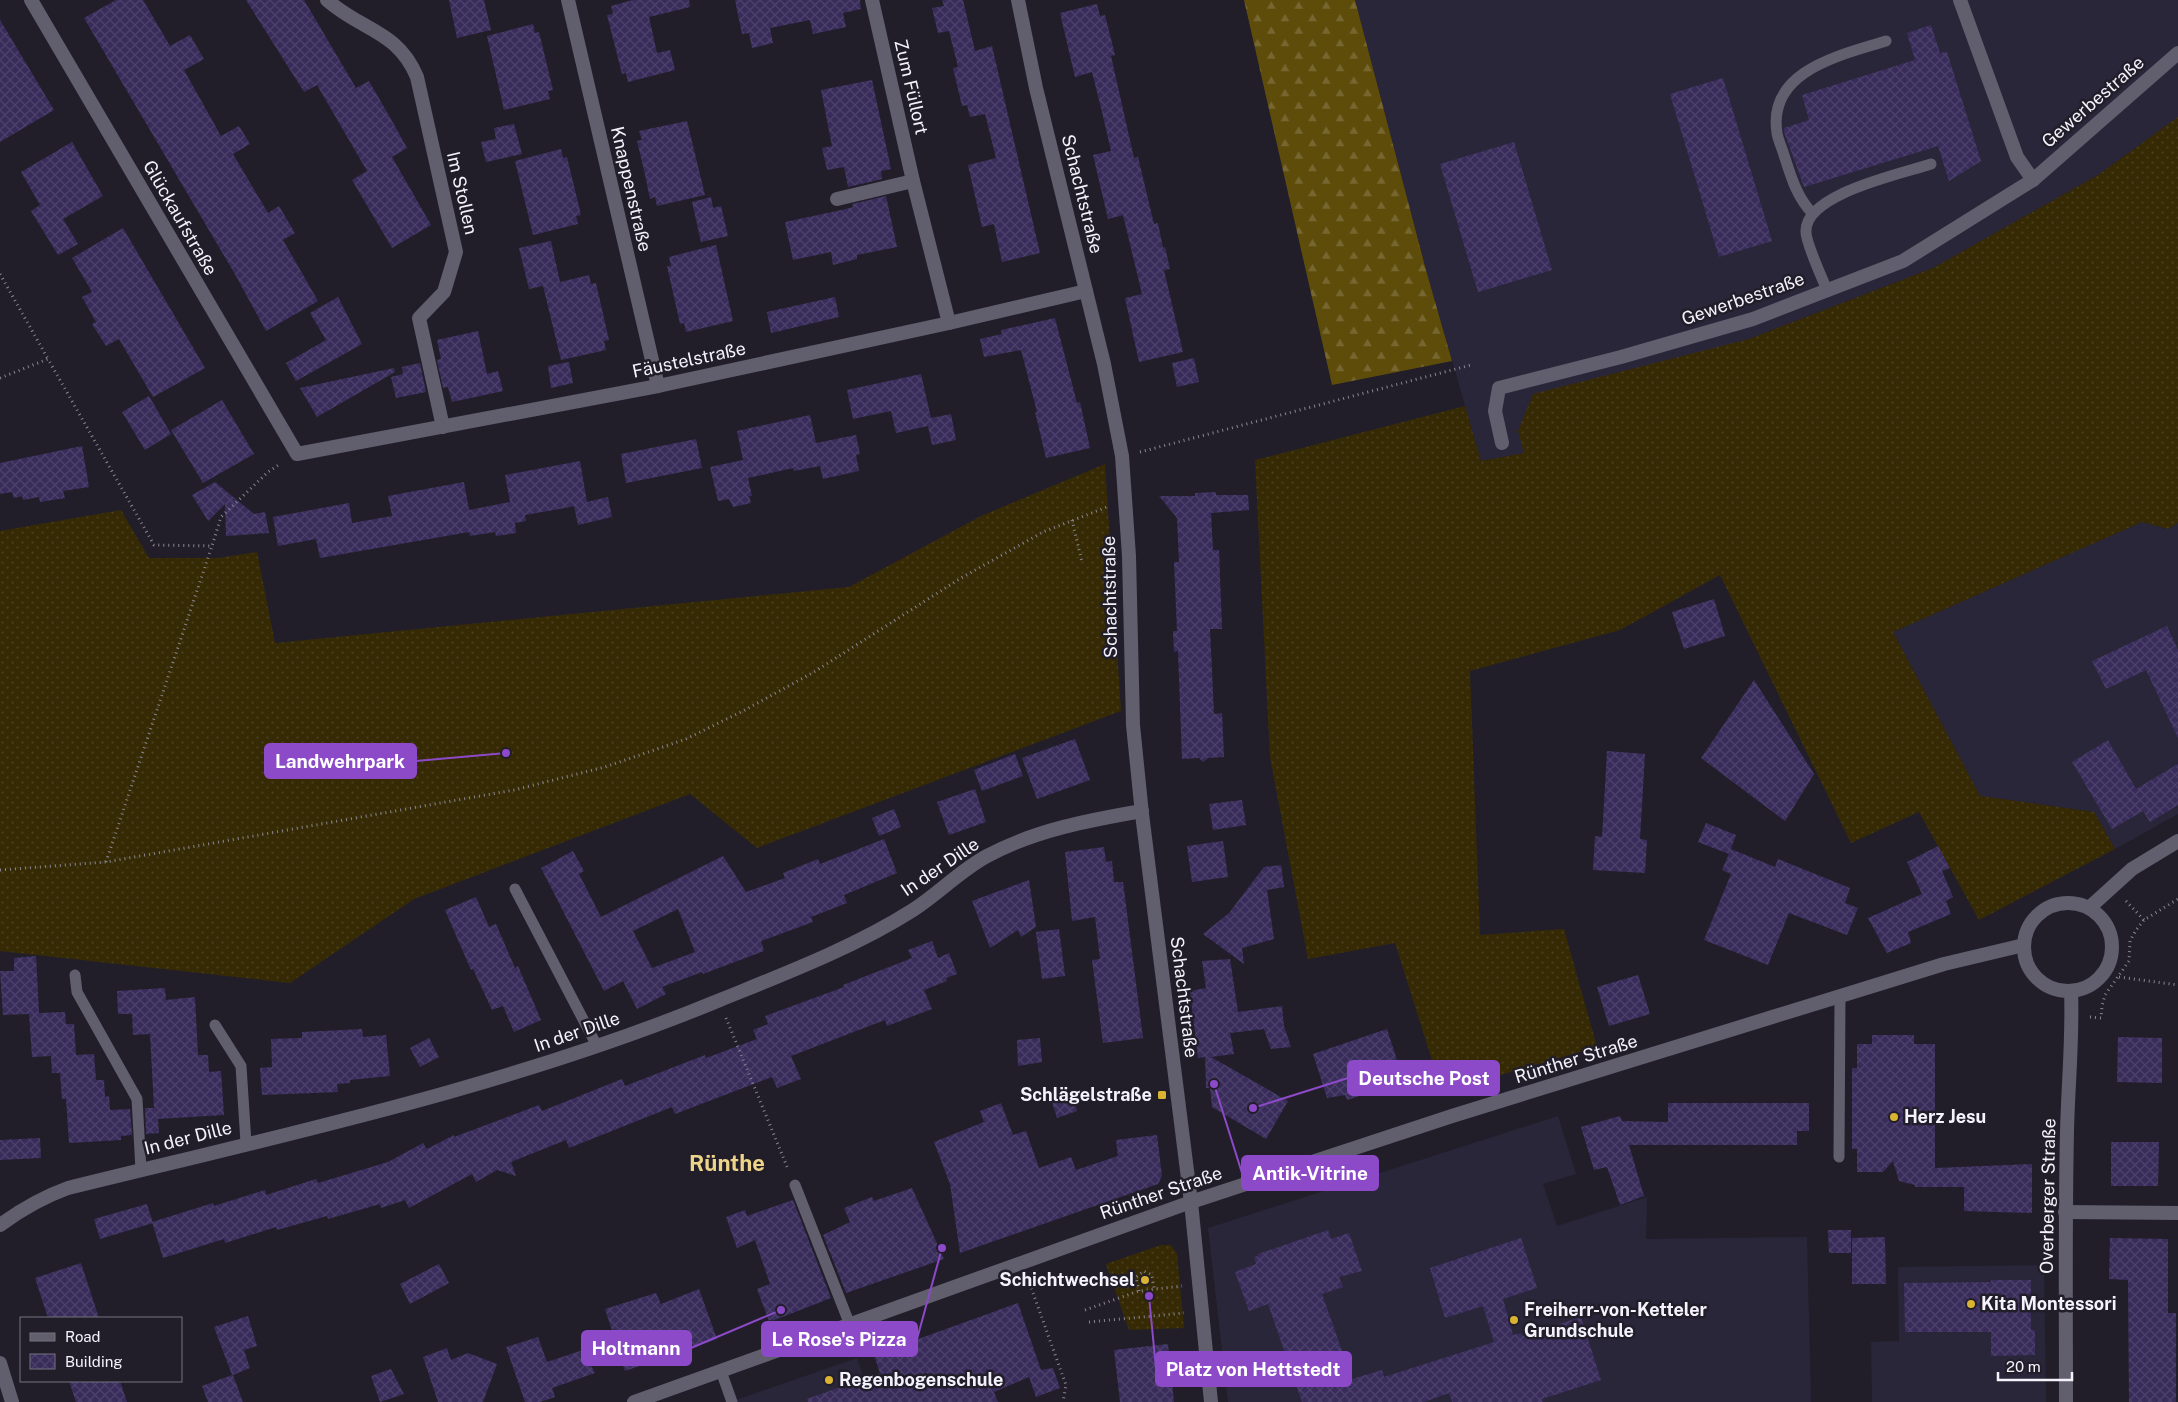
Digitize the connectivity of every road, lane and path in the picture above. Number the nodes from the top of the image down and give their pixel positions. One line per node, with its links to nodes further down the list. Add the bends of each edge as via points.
1 (31, 0): 24 (street, Glückaufstraße)
2 (327, 0): 22 (street, Im Stollen, via 400,48 417,77 456,252 444,292 419,318)
3 (568, 0): 21 (street, Knappenstraße)
4 (872, 0): 11 (street, Zum Füllort)
5 (1018, 0): 16 (street, Schachtstraße)
6 (1960, 0): 10 (street, Gewerbestraße, via 2018,157)
7 (1886, 41): 13 (lane, via 1820,64 1800,75 1787,88 1780,102 1777,133 1795,189)
8 (2178, 53): 10 (street, Gewerbestraße)
9 (1931, 164): 13 (lane, via 1838,194)
10 (2033, 180): 15 (street, Gewerbestraße, via 1903,261)
11 (913, 182): 12 (street); 17 (street, Zum Füllort)
12 (837, 199)
13 (1812, 212): 15 (lane, via 1806,232)
14 (0, 274): 18 (path)
15 (1827, 290): 23 (street, Gewerbestraße, via 1753,319 1499,388 1495,411)
16 (1086, 291): 17 (street, Fäustelstraße); 25 (street, Schachtstraße, via 1116,414)
17 (949, 323): 21 (street, Fäustelstraße)
18 (48, 359): 20 (path); 28 (path, via 154,546)
19 (1471, 365): 25 (path)
20 (0, 378)
21 (658, 386): 22 (street, Fäustelstraße)
22 (443, 427): 24 (street, Fäustelstraße)
23 (1502, 443)
24 (297, 454): 28 (path, via 268,472 221,517)
25 (1122, 456): 26 (street, Schachtstraße)
26 (1126, 500): 27 (path); 30 (street, Schachtstraße, via 1133,724)
27 (1072, 520): 29 (path); 32 (path, via 1043,532 961,578 814,672 743,712 686,739 605,767 514,790)
28 (212, 546): 32 (path)
29 (1082, 562)
30 (1142, 812): 45 (street, In der Dille, via 1042,833 986,856 904,914 842,947); 53 (street, Schachtstraße)
31 (2178, 841): 34 (street, via 2132,869)
32 (106, 862): 33 (path)
33 (0, 870)
34 (2112, 886): 37 (street); 38 (path)
35 (515, 889): 48 (lane)
36 (2178, 899): 38 (path)
37 (2089, 908): 39 (street, via 2065,902 2049,906 2031,922); 43 (street, via 2106,924 2112,940 2111,956 2105,971 2094,983)
38 (2144, 920): 41 (path, via 2130,941 2129,961)
39 (2024, 945): 43 (street, via 2027,963 2037,978 2053,988); 44 (street, Rünther Straße, via 1944,964)
40 (75, 976): 51 (lane, via 77,992 137,1099)
41 (2119, 977): 42 (path); 46 (path, via 2105,996 2101,1018)
42 (2178, 985)
43 (2071, 991): 46 (street, Overberger Straße)
44 (1840, 997): 50 (lane); 53 (street, Rünther Straße, via 1452,1116)
45 (719, 1001): 48 (street, In der Dille); 52 (path)
46 (2072, 1017): 54 (street, Overberger Straße)
47 (215, 1025): 49 (lane, via 241,1066)
48 (597, 1046): 49 (street, In der Dille, via 437,1095)
49 (246, 1143): 51 (street, In der Dille)
50 (1839, 1157)
51 (141, 1170): 56 (street, In der Dille, via 47,1195)
52 (795, 1185): 64 (lane)
53 (1191, 1202): 57 (street, Rünther Straße); 58 (street)
54 (2065, 1212): 55 (street); 72 (street, Overberger Straße)
55 (2178, 1213)
56 (0, 1225)
57 (1022, 1262): 64 (street, Rünther Straße); 70 (path, via 1066,1385)
58 (1200, 1285): 59 (path); 62 (street)
59 (1154, 1288): 60 (path); 60 (path, via 1152,1275 1144,1271 1136,1277)
60 (1139, 1291): 61 (path)
61 (1085, 1310)
62 (1202, 1311): 63 (path); 71 (street)
63 (1089, 1322)
64 (850, 1325): 66 (street, Rünther Straße)
65 (0, 1362): 67 (street)
66 (721, 1371): 68 (street, Rünther Straße); 69 (lane)
67 (12, 1402)
68 (634, 1402)
69 (732, 1402)
70 (1064, 1402)
71 (1211, 1402)
72 (2066, 1402)

